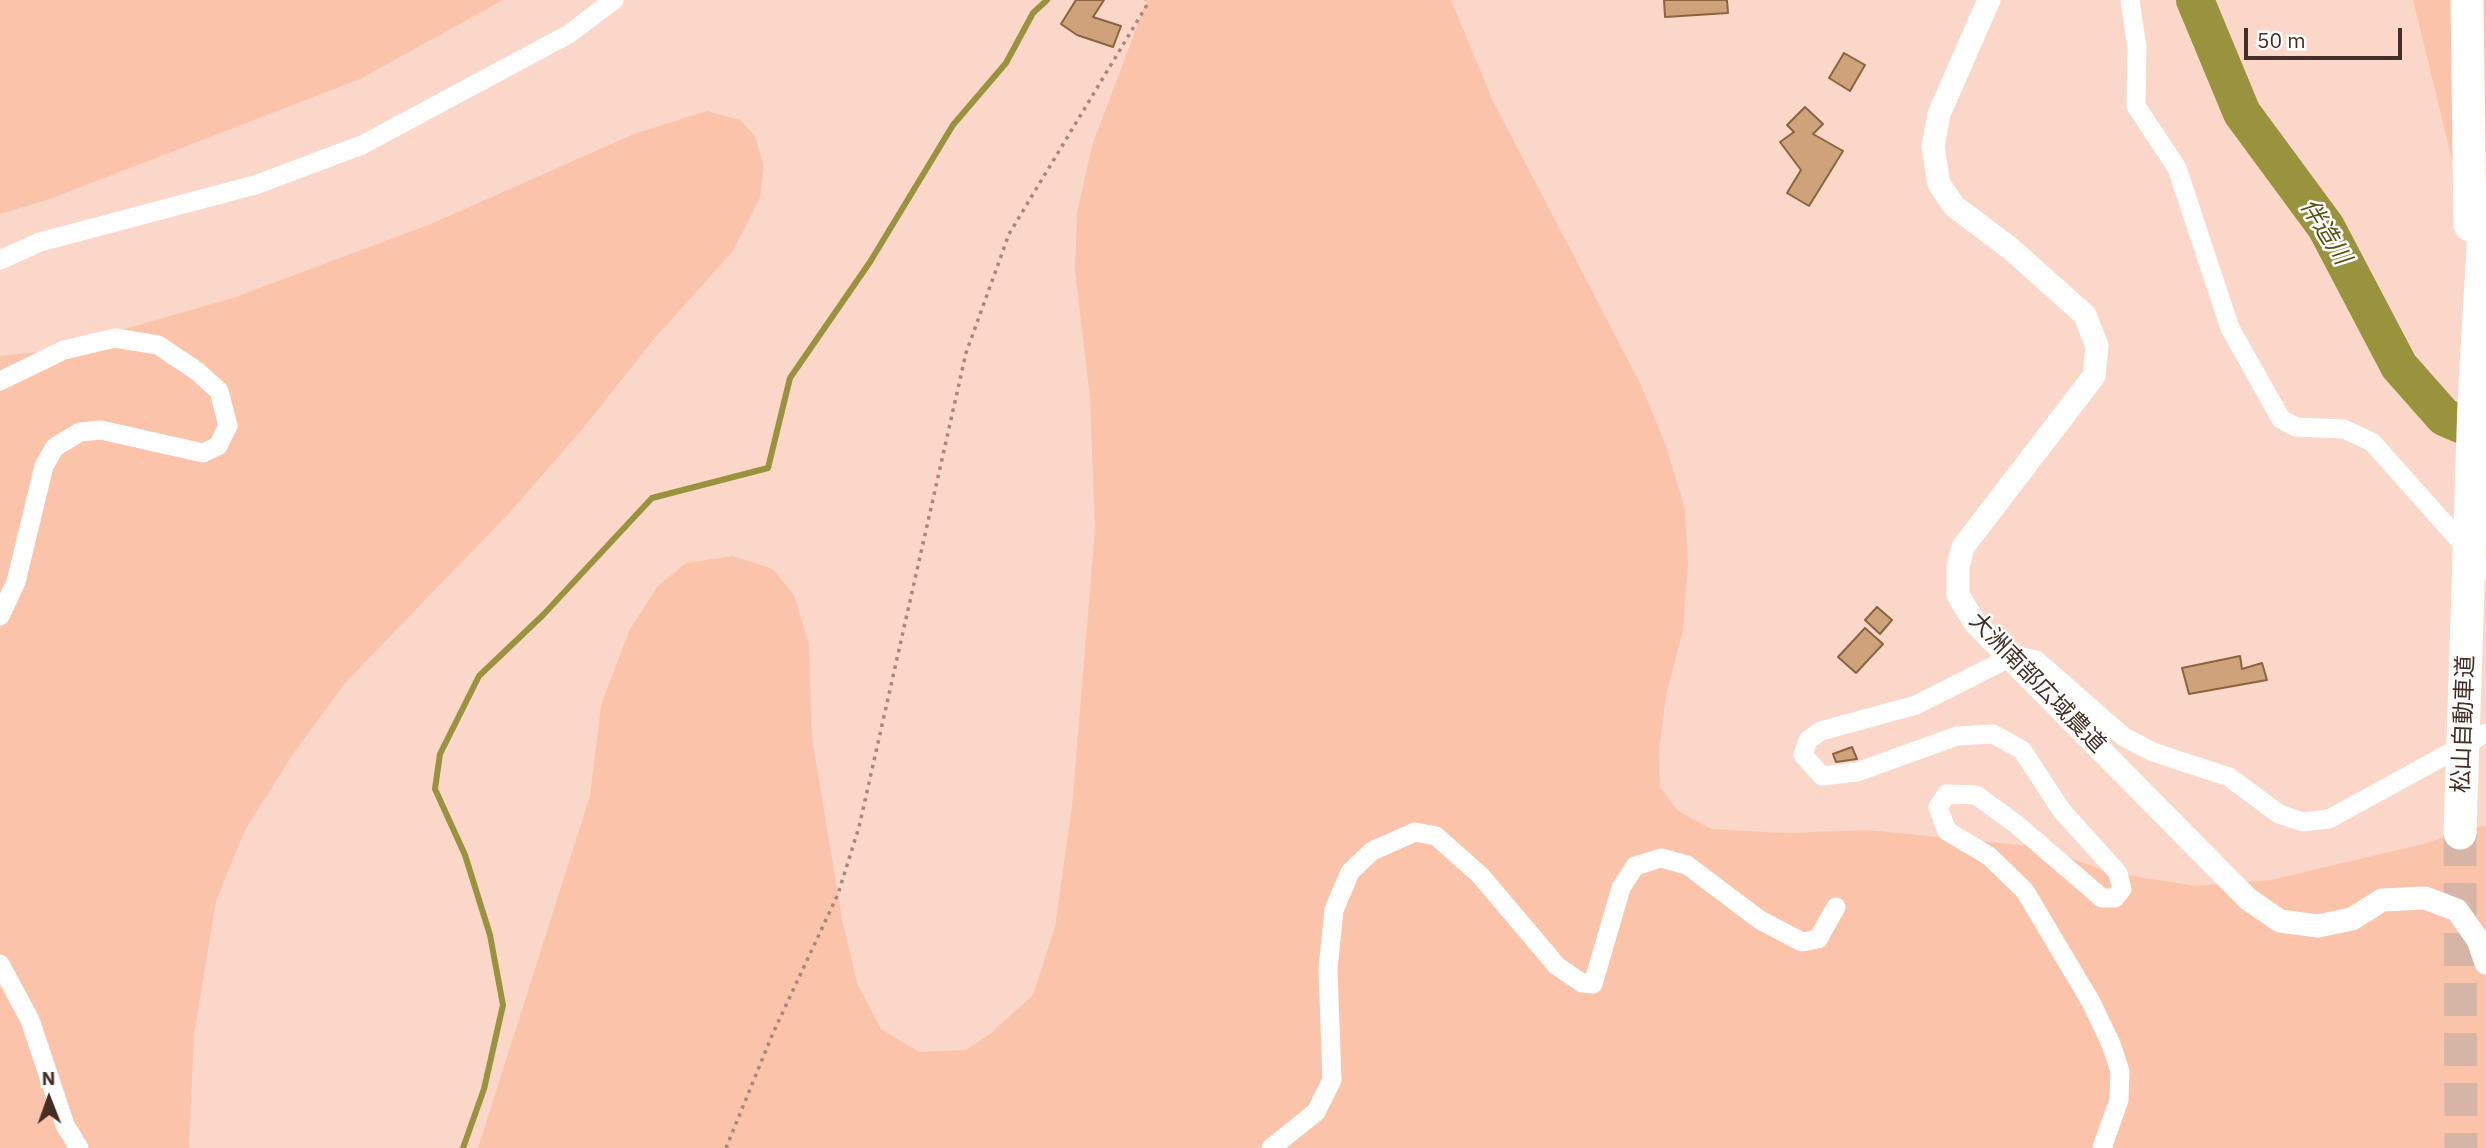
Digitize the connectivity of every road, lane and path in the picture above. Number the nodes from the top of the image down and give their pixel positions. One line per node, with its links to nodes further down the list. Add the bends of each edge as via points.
1 (614, 0): 7 (street, via 569,34 362,145 255,185 40,242)
2 (1146, 0): 18 (path, via 1009,234 966,353 859,827 838,894)
3 (1989, 0): 11 (street, 大洲南部広域農道, via 1938,114 1933,146 1939,184 1954,206 2085,315 2097,346 2094,376 1963,547 1958,595 1975,623)
4 (2130, 0): 9 (street, via 2137,47 2136,106 2177,168 2230,328 2281,419 2297,427 2344,429 2372,442)
5 (2467, 0): 6 (highway, 松山自動車道)
6 (2477, 186): 13 (highway, 松山自動車道)
7 (0, 260)
8 (0, 381): 10 (street, via 64,350 115,338 158,345 197,370 219,391 228,426 218,446 203,453 101,430 80,432 55,447 44,466 16,582)
9 (2486, 570)
10 (0, 616)
11 (2011, 657): 12 (street, via 2036,660 2124,737 2153,752 2229,777 2278,814 2303,822 2329,820); 15 (street, 大洲南部広域農道, via 2248,899 2280,921 2318,926 2352,919 2382,901 2425,898 2457,910 2478,940); 20 (street, via 1916,705 1821,731 1808,740 1803,755 1822,776 1857,772 1957,736 1993,734 2022,750 2062,811 2119,873 2122,889 2115,898 2102,898 1976,795 1947,794 1938,807 1947,831 1989,856 2025,891 2112,1044 2120,1071 2119,1100)
12 (2486, 733)
13 (2460, 833)
14 (1836, 907): 19 (street, via 1818,939 1802,942 1760,920 1687,865 1661,858 1635,866 1621,888 1593,984 1582,983 1557,966 1480,874 1436,836 1415,832 1372,850 1350,872 1334,910 1328,969 1332,1080 1316,1112)
15 (2486, 963)
16 (0, 964): 17 (street, via 30,1020 65,1125)
17 (79, 1148)
18 (726, 1148)
19 (1271, 1148)
20 (2102, 1148)

